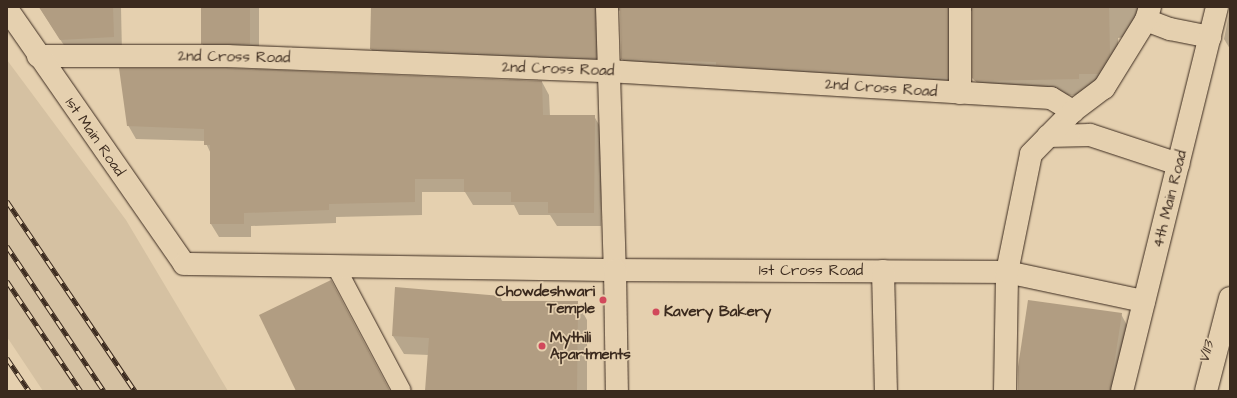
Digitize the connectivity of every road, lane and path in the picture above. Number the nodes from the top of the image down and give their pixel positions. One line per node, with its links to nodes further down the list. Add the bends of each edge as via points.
1 (607, 7): 8 (street)
2 (960, 7): 9 (street)
3 (1217, 7): 6 (street, 4th Main Road)
4 (7, 9): 7 (street, 1st Main Road)
5 (1148, 13): 6 (street, via 1170,29); 10 (street, via 1104,88)
6 (1210, 38): 12 (street, 4th Main Road)
7 (38, 56): 8 (street, 2nd Cross Road, via 227,56); 13 (street, 1st Main Road)
8 (608, 71): 9 (street, 2nd Cross Road); 15 (street)
9 (960, 93): 10 (street, 2nd Cross Road, via 1051,98)
10 (1073, 111): 11 (street)
11 (1048, 136): 12 (street, via 1090,135); 17 (street, via 1031,154)
12 (1178, 164): 19 (street, 4th Main Road)
13 (184, 264): 14 (street, 1st Cross Road)
14 (336, 267): 15 (street, 1st Cross Road); 20 (lane)
15 (615, 270): 16 (street, 1st Cross Road); 21 (street)
16 (883, 272): 17 (street, 1st Cross Road); 22 (street)
17 (1007, 272): 19 (street, 1st Cross Road); 23 (street)
18 (1230, 298): 25 (street)
19 (1144, 301): 24 (street, 4th Main Road)
20 (402, 391)
21 (617, 391)
22 (886, 391)
23 (1004, 391)
24 (1122, 391)
25 (1206, 391)

